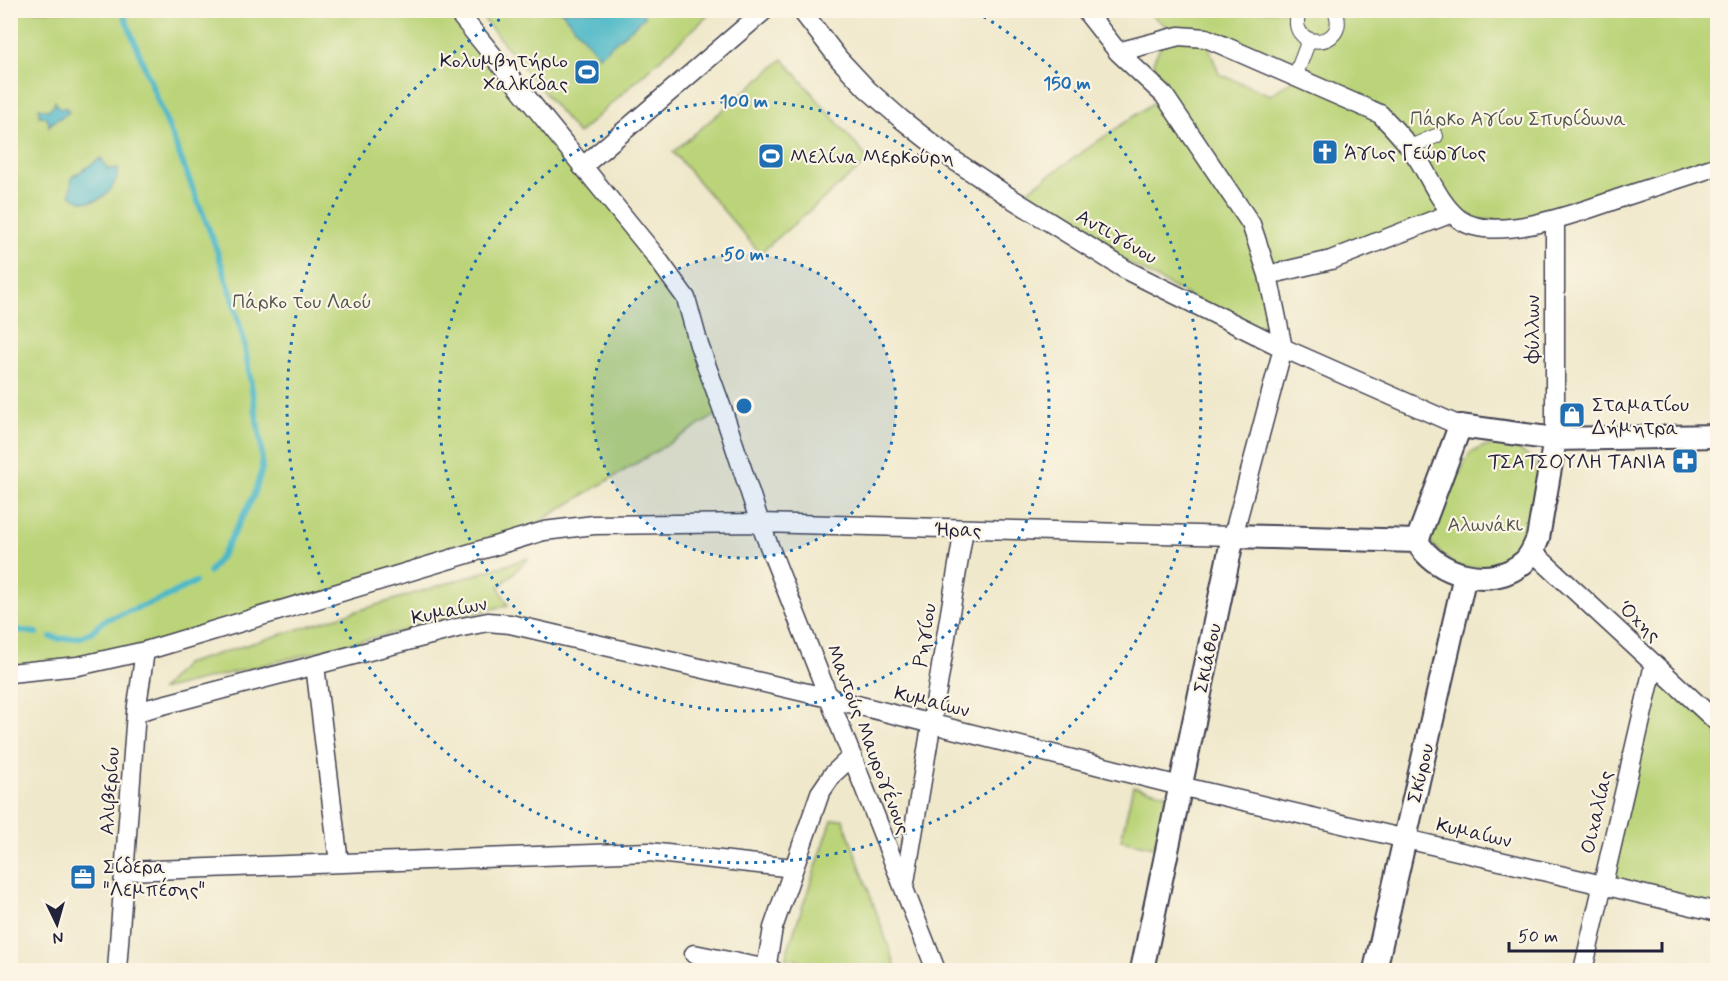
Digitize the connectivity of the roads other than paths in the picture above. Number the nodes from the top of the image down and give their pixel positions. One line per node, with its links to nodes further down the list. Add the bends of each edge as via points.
1 (456, 10): 13 (street, Μαντούς Μαυρογένους)
2 (801, 10): 17 (street, Αντιγόνου, via 867,89 952,159 1128,271)
3 (1086, 10): 8 (street)
4 (1300, 10): 7 (street, via 1299,30)
5 (1335, 10): 7 (street, via 1338,23 1333,35 1322,41)
6 (764, 11): 13 (street)
7 (1309, 40): 9 (street)
8 (1118, 52): 9 (street, via 1179,36 1206,38); 16 (street, via 1164,95 1251,224)
9 (1296, 77): 11 (street, via 1380,114)
10 (1436, 136): 11 (street)
11 (1410, 147): 14 (street)
12 (1718, 166): 15 (street)
13 (582, 167): 21 (street, Μαντούς Μαυρογένους, via 686,298)
14 (1452, 213): 15 (street, via 1470,224 1491,228); 16 (street, via 1331,260)
15 (1555, 219): 20 (street, Φύλλων)
16 (1268, 275): 17 (street)
17 (1283, 348): 18 (street, Αντιγόνου); 23 (street, Σκιάθου)
18 (1460, 426): 20 (street); 24 (street)
19 (1718, 436): 20 (street)
20 (1555, 439): 25 (street)
21 (760, 523): 22 (street, Ήρας); 27 (street, Ήρας, via 594,525 544,531); 31 (street, Μαντούς Μαυρογένους)
22 (964, 529): 23 (street, Ήρας); 34 (street, Ρηγίου)
23 (1233, 536): 24 (street, Ήρας); 36 (street, Σκιάθου)
24 (1417, 541): 26 (street, via 1436,562)
25 (1533, 552): 26 (street, via 1513,570 1488,576); 28 (street, Όχης)
26 (1465, 575): 37 (street, Σκύρου)
27 (145, 651): 30 (street, Ήρας, via 78,666); 32 (street, Αλιβερίου)
28 (1654, 664): 33 (street, Όχης); 41 (street, Οιχαλίας)
29 (315, 665): 31 (street, Κυμαίων, via 488,622); 32 (street, Κυμαίων); 38 (street)
30 (10, 673)
31 (829, 698): 34 (street, Κυμαίων); 35 (street, Μαντούς Μαυρογένους)
32 (136, 712): 40 (street, Αλιβερίου)
33 (1718, 723)
34 (932, 725): 36 (street, Κυμαίων); 42 (street, Ρηγίου)
35 (852, 756): 39 (street, via 832,774 820,793); 42 (street, Μαντούς Μαυρογένους)
36 (1180, 786): 37 (street, Κυμαίων); 48 (street, Σκιάθου)
37 (1404, 839): 41 (street, Κυμαίων); 49 (street, Σκύρου)
38 (339, 863): 39 (street, via 649,852); 40 (street)
39 (794, 868): 46 (street, via 773,928)
40 (126, 871): 45 (street, Αλιβερίου)
41 (1603, 885): 43 (street, Κυμαίων); 50 (street, Οιχαλίας)
42 (904, 890): 47 (street, Μαντούς Μαυρογένους)
43 (1718, 912)
44 (694, 954): 46 (street)
45 (117, 970)
46 (769, 970)
47 (936, 970)
48 (1142, 970)
49 (1374, 970)
50 (1583, 970)

